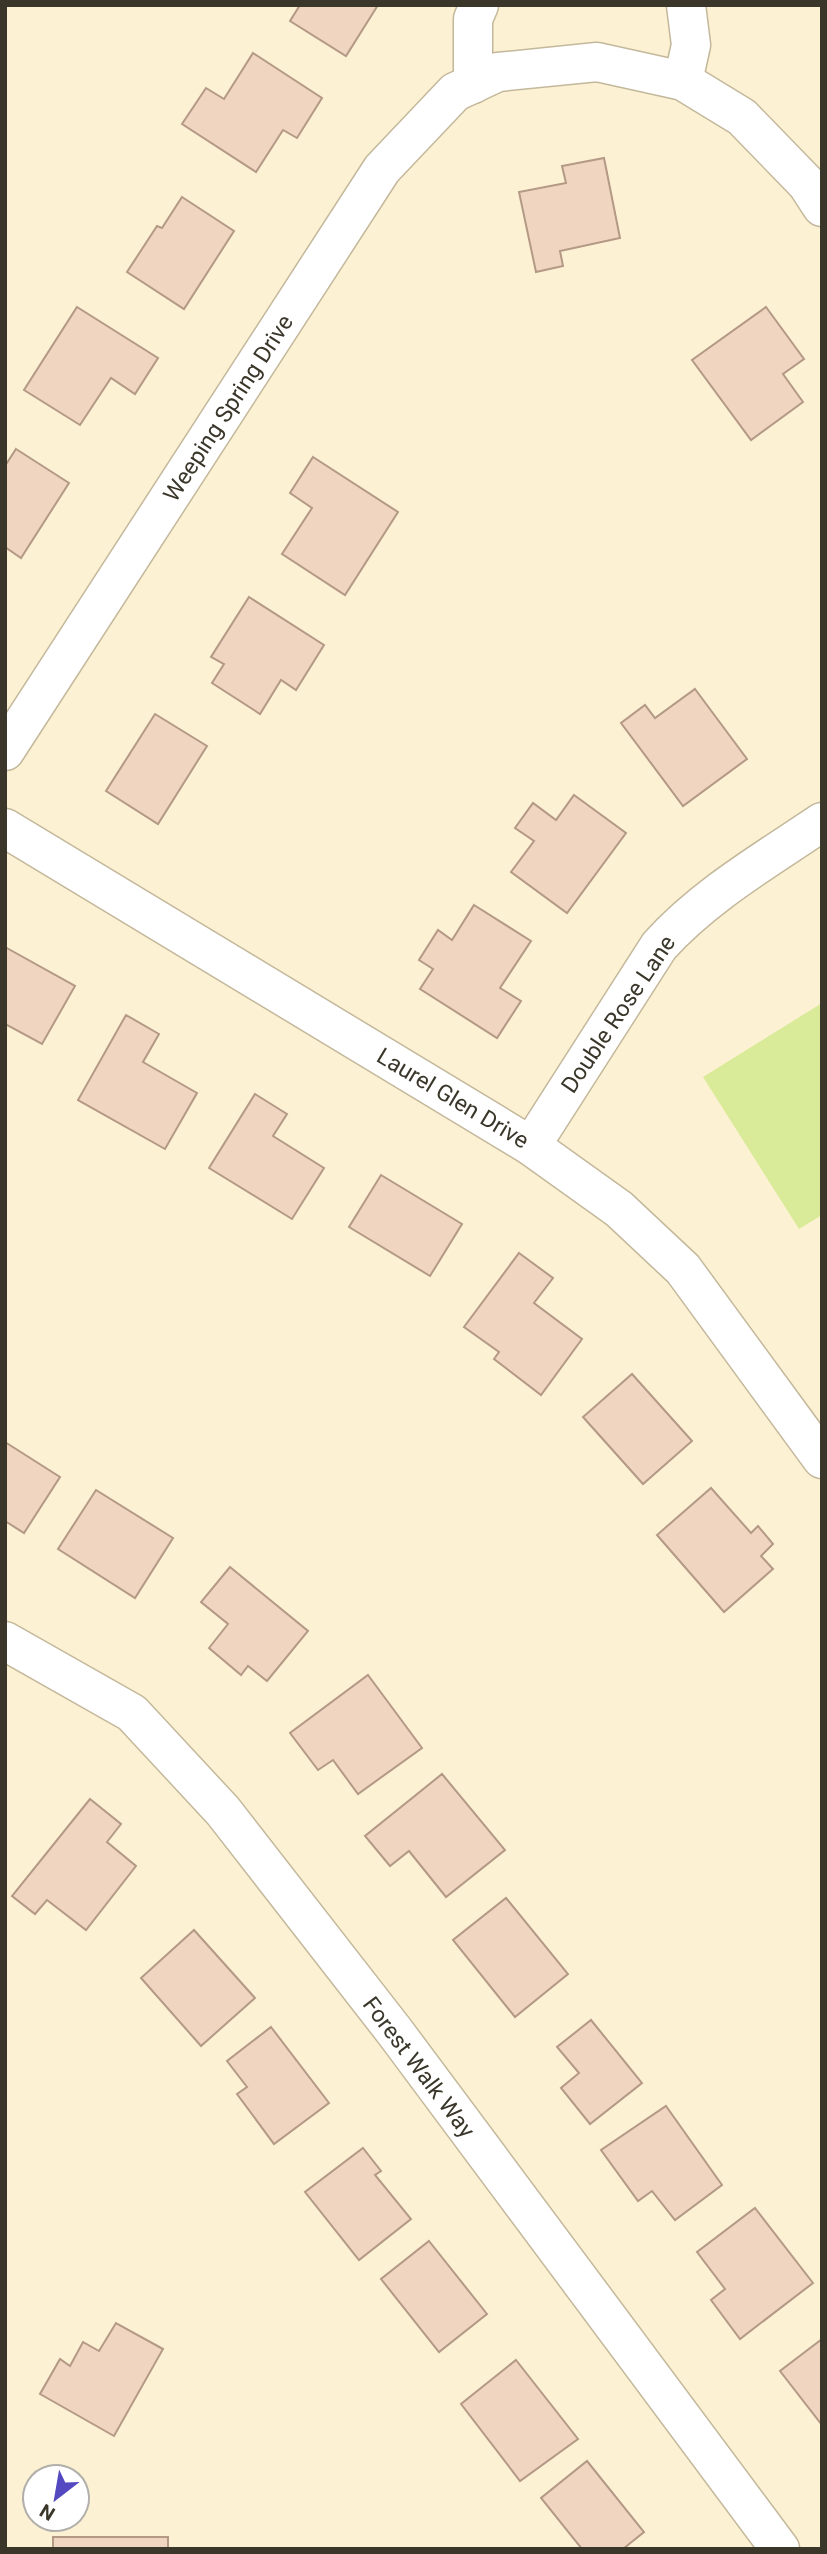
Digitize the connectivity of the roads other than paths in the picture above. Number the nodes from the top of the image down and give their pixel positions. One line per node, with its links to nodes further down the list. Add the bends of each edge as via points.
1 (479, 5): 4 (street, via 473,19)
2 (686, 5): 3 (street, via 691,45)
3 (683, 80): 4 (street, Weeping Spring Drive, via 597,62 498,72); 5 (street, Weeping Spring Drive, via 741,117 807,184)
4 (472, 84): 6 (street, Weeping Spring Drive, via 455,92 382,169)
5 (822, 207)
6 (5, 751)
7 (822, 822): 9 (street, Double Rose Lane, via 681,921 659,946)
8 (5, 828): 9 (street, Laurel Glen Drive)
9 (531, 1146): 10 (street, Laurel Glen Drive, via 620,1209 682,1269)
10 (822, 1459)
11 (5, 1641): 12 (street, Forest Walk Way, via 132,1713 223,1811 395,2032)
12 (780, 2549)

